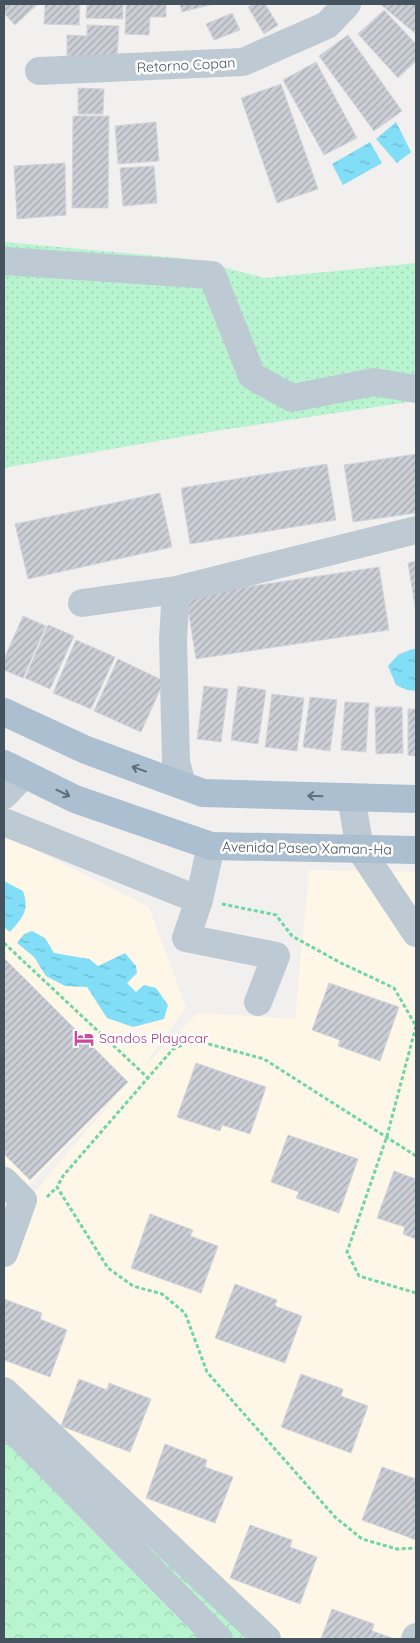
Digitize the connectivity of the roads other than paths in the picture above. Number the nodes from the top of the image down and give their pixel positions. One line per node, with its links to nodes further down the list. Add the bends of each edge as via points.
1 (346, 4): 2 (street, Retorno Copan, via 327,25 243,62)
2 (39, 72)
3 (4, 261): 4 (street, via 212,275 252,376 292,398 374,382)
4 (416, 389)
5 (416, 530): 6 (street)
6 (176, 590): 7 (street); 10 (street, via 173,639 176,762)
7 (82, 603)
8 (4, 712): 10 (main road, one-way to 8, via 86,750)
9 (14, 769): 11 (street); 15 (main road, Avenida Paseo Xaman-Ha, one-way to 15, via 75,799)
10 (182, 785): 12 (main road, one-way to 10, via 203,793)
11 (4, 795)
12 (351, 797): 13 (main road); 16 (street)
13 (416, 799)
14 (4, 822): 18 (street)
15 (211, 846): 16 (main road, Avenida Paseo Xaman-Ha); 18 (street)
16 (360, 849): 17 (main road, Avenida Paseo Xaman-Ha); 19 (street)
17 (416, 850)
18 (199, 900): 20 (street, via 186,938 276,956)
19 (416, 933)
20 (258, 1002)
21 (4, 1181): 22 (street, via 23,1200)
22 (4, 1253)
23 (4, 1391): 26 (street)
24 (4, 1420): 25 (street)
25 (219, 1639)
26 (267, 1639)

